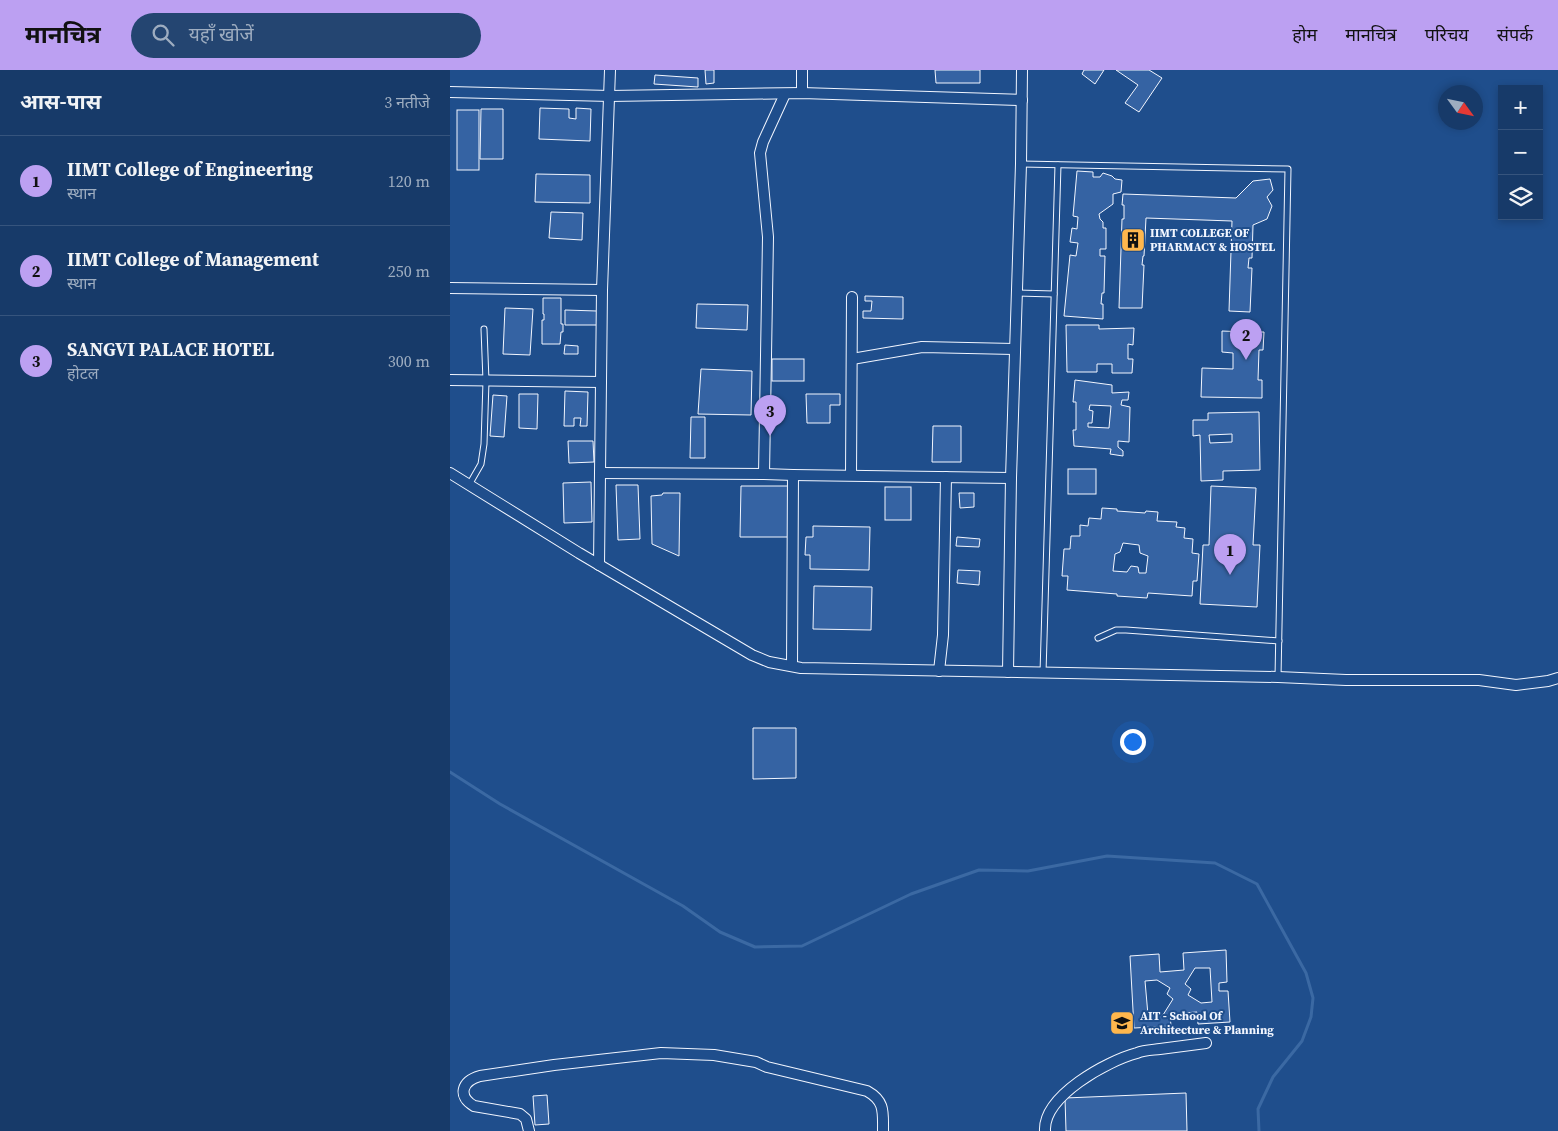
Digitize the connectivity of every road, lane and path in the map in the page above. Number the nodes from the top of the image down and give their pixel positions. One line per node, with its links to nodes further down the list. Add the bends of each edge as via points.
1 (610, 70): 7 (street)
2 (802, 70): 5 (street)
3 (1022, 70): 8 (street)
4 (450, 92): 7 (street)
5 (802, 93): 6 (street); 8 (street)
6 (785, 94): 7 (street); 24 (street, via 760,153 768,238)
7 (610, 96): 12 (street)
8 (1022, 100): 9 (street)
9 (1021, 164): 10 (lane); 13 (street)
10 (1058, 165): 14 (lane); 32 (lane, via 1288,169)
11 (450, 288): 12 (street)
12 (602, 290): 21 (street)
13 (1016, 293): 14 (lane); 17 (street)
14 (1054, 294): 36 (lane)
15 (852, 297): 18 (street)
16 (484, 328): 20 (lane)
17 (1014, 349): 18 (street, via 922,347); 28 (street)
18 (852, 360): 26 (street)
19 (450, 380): 20 (street)
20 (486, 381): 21 (street); 29 (lane, via 481,464)
21 (601, 382): 23 (street)
22 (450, 473): 29 (street)
23 (600, 473): 24 (street); 30 (street)
24 (764, 474): 25 (street)
25 (793, 475): 26 (street); 33 (street)
26 (851, 475): 27 (street)
27 (946, 477): 28 (street); 34 (street, via 943,635)
28 (1011, 478): 35 (street)
29 (469, 485): 30 (street)
30 (600, 565): 33 (street, via 752,655)
31 (1098, 638): 32 (lane, via 1116,630 1126,630)
32 (1279, 641): 37 (lane)
33 (792, 666): 34 (street)
34 (939, 671): 35 (street)
35 (1008, 672): 36 (street)
36 (1043, 673): 37 (street)
37 (1278, 677): 38 (street, via 1479,680 1516,685)
38 (1558, 678)
39 (1206, 1043): 42 (street, via 1137,1052 1087,1076 1054,1105 1045,1124)
40 (529, 1131): 41 (street, via 526,1119 520,1114 474,1106 468,1102 464,1096 466,1084 471,1078 554,1064 661,1053 714,1055 756,1062 867,1090 880,1101)
41 (883, 1131)
42 (1046, 1131)

